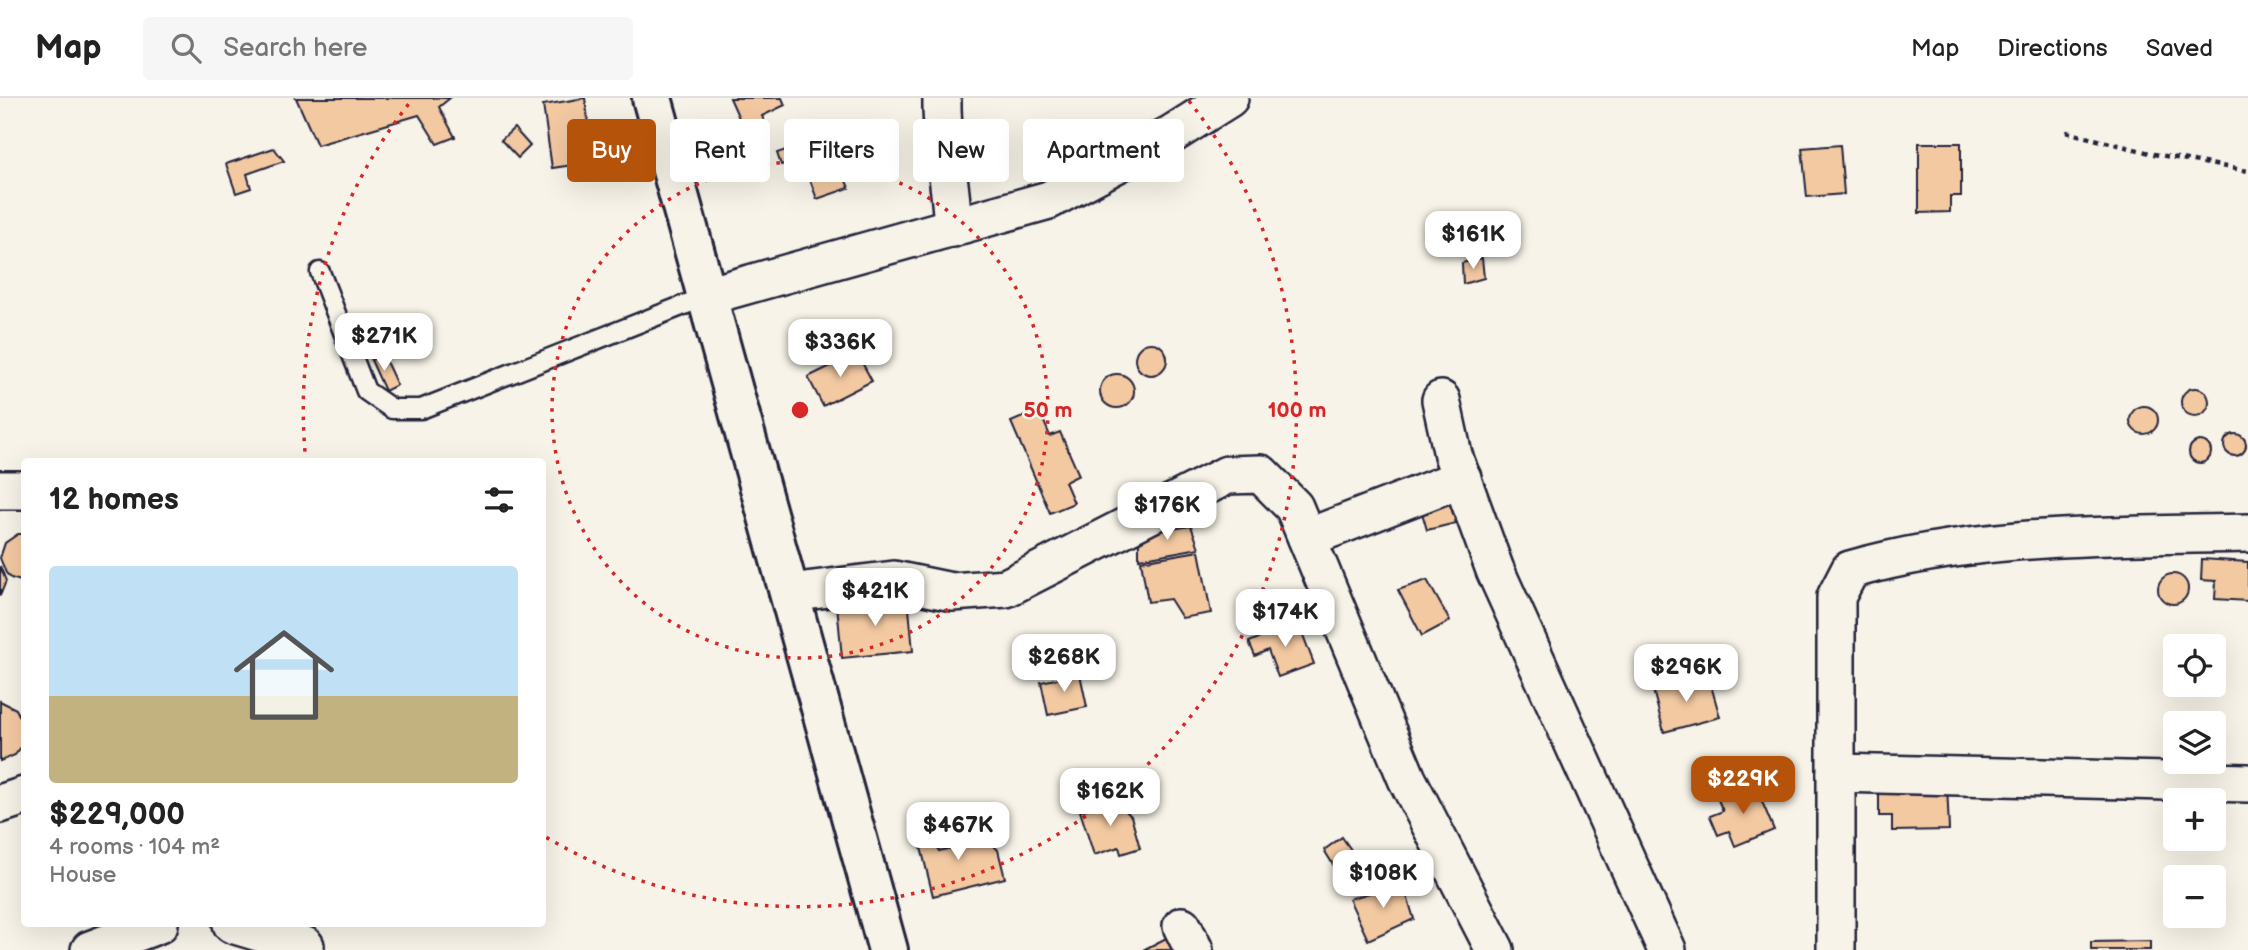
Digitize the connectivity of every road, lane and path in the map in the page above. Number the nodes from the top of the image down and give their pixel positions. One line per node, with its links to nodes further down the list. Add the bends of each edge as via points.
1 (652, 98): 8 (main road)
2 (942, 98): 6 (street)
3 (1229, 98): 6 (street, via 1049,200)
4 (2066, 132): 5 (path)
5 (2248, 171)
6 (953, 228): 8 (street)
7 (320, 272): 8 (lane, via 366,391 392,409 421,409)
8 (707, 296): 15 (main road)
9 (1441, 400): 10 (street)
10 (1462, 478): 14 (street); 26 (street, via 1495,570)
11 (0, 490): 12 (street)
12 (21, 490)
13 (2248, 533): 16 (street, via 2042,538 1890,558 1850,570 1836,597)
14 (1307, 538): 15 (street, via 1294,507 1261,474 1227,475 1006,588 952,592 894,580); 25 (street, via 1407,779)
15 (789, 593): 24 (main road)
16 (1836, 773): 17 (street); 27 (street)
17 (2248, 783)
18 (21, 797): 19 (street)
19 (0, 804)
20 (151, 927): 23 (street)
21 (245, 927): 22 (street)
22 (303, 940)
23 (90, 950)
24 (888, 950)
25 (1495, 950)
26 (1667, 950)
27 (1836, 950)

